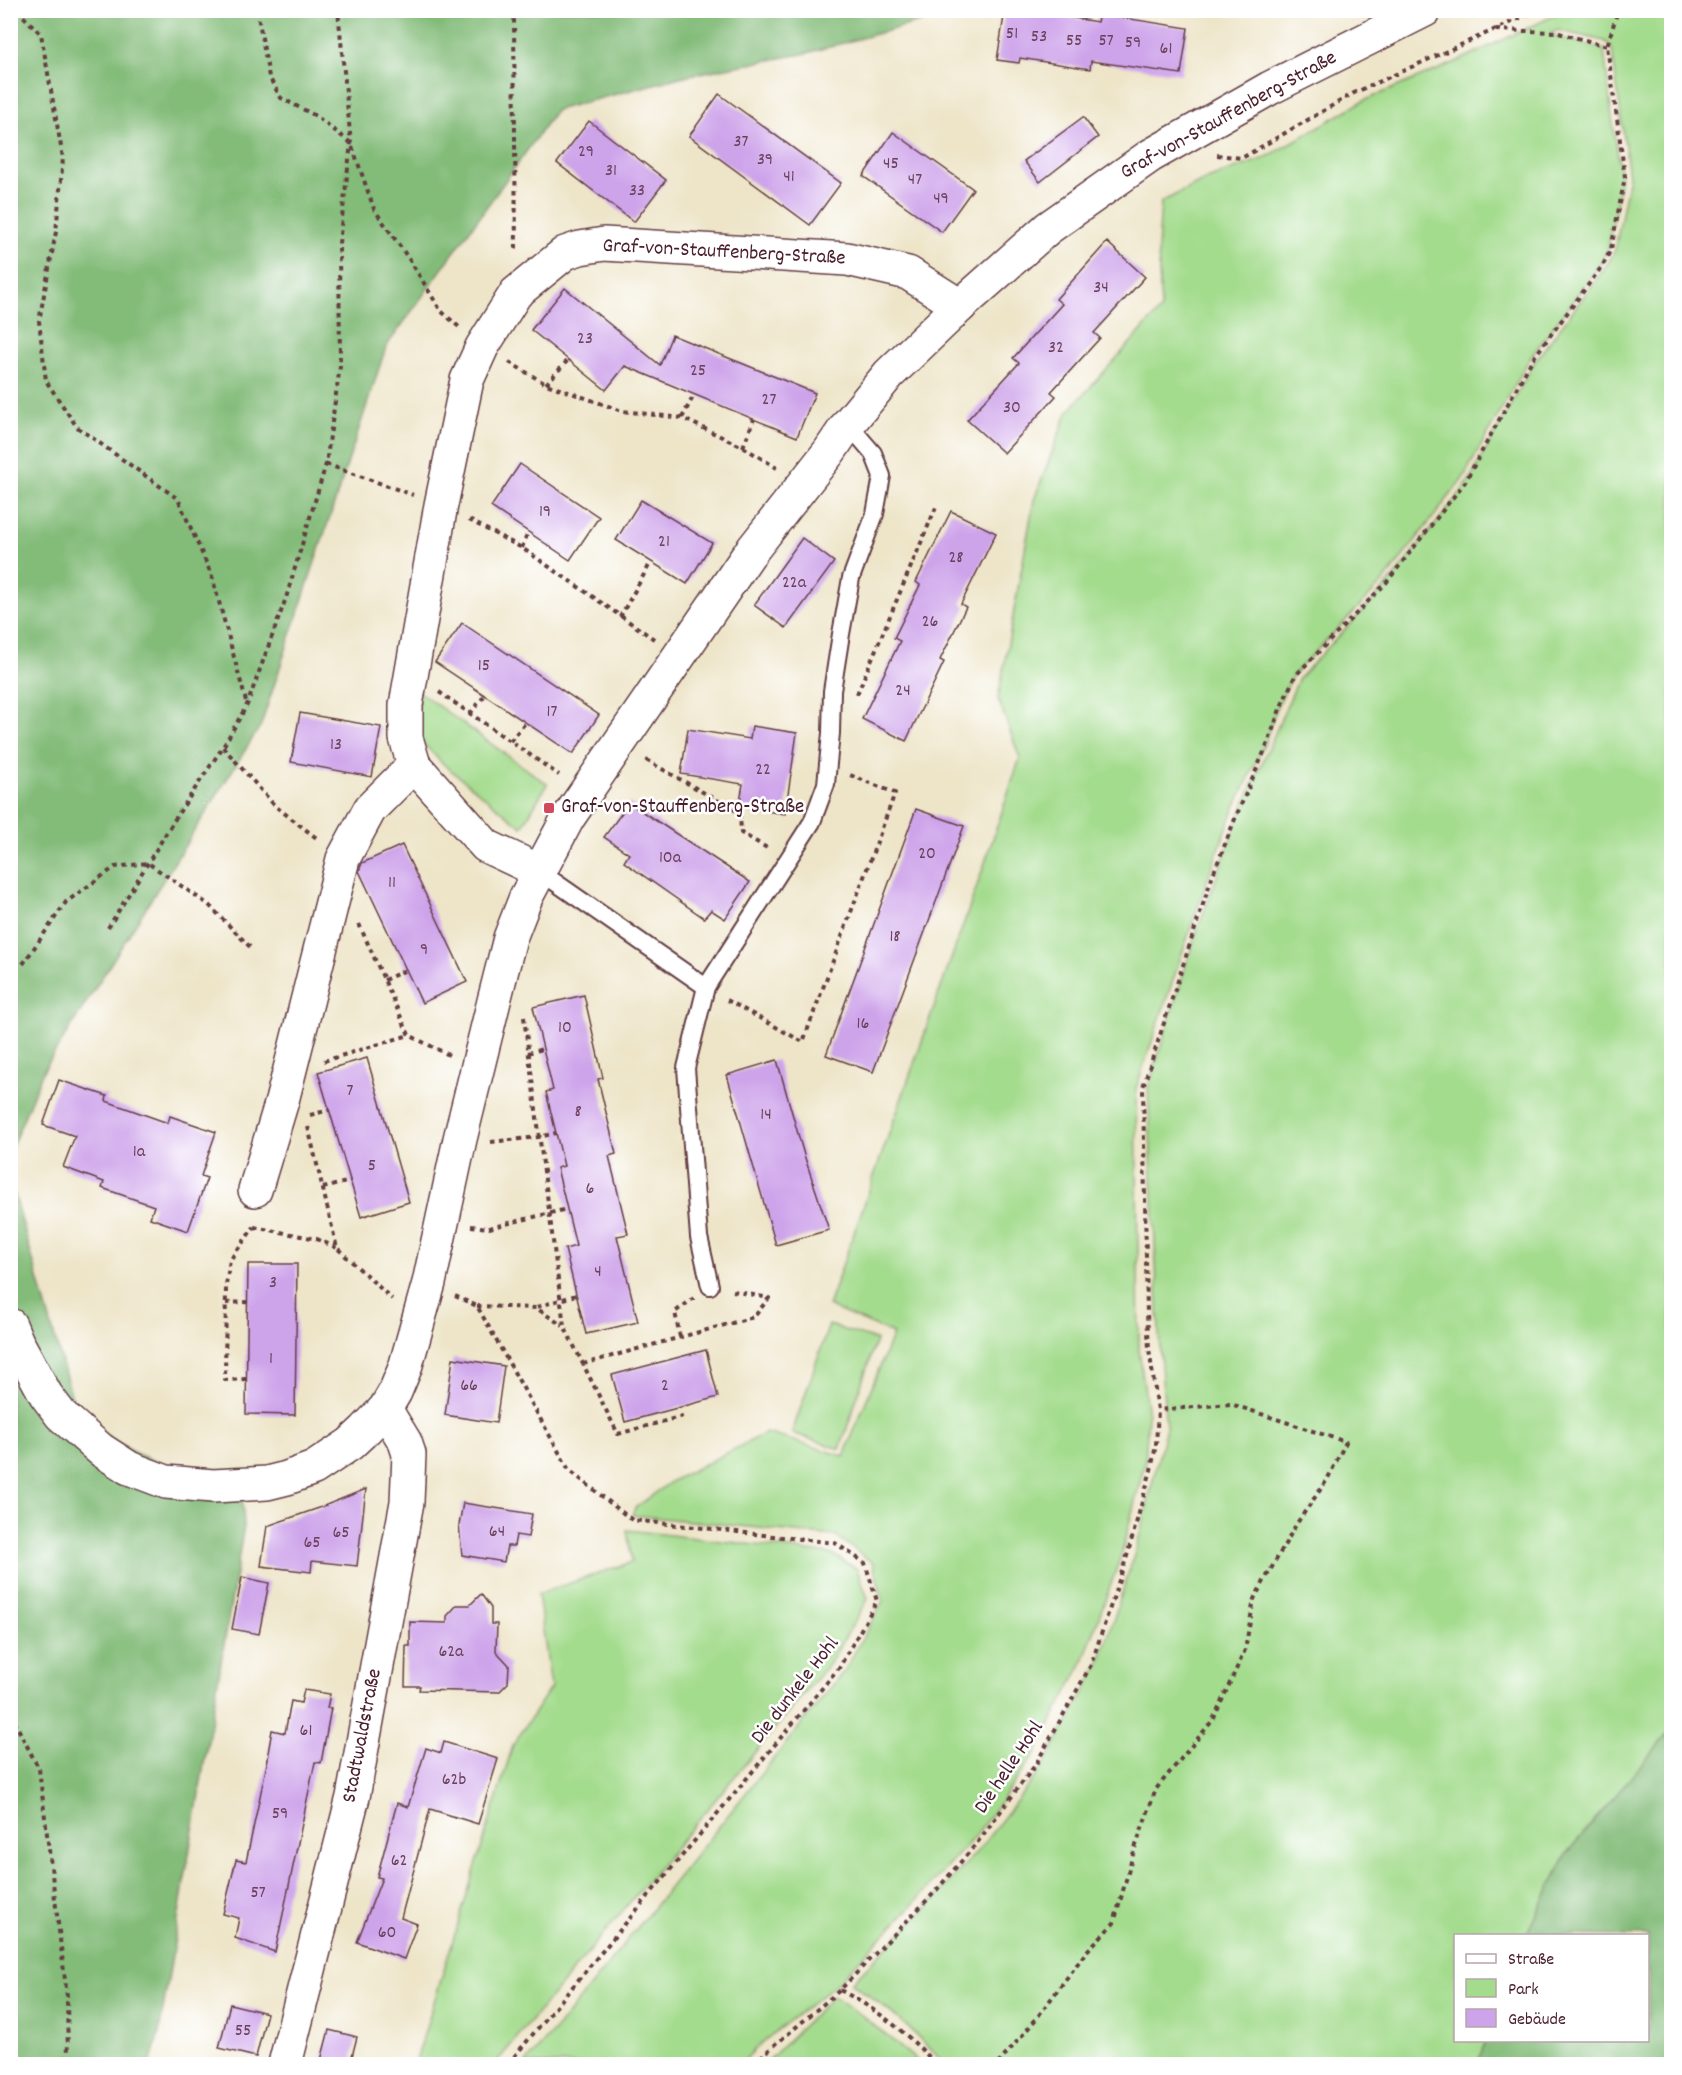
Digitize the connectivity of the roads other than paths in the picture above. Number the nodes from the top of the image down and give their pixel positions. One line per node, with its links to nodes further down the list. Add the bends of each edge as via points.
1 (1425, 10): 2 (street, Graf-von-Stauffenberg-Straße, via 1270,88 1150,156 1048,228)
2 (960, 306): 3 (street, Graf-von-Stauffenberg-Straße, via 889,374); 4 (street, Graf-von-Stauffenberg-Straße, via 908,273 848,259 604,244 565,253 516,293 482,347 467,380 406,705 406,738)
3 (848, 424): 5 (street, Graf-von-Stauffenberg-Straße, via 749,554 585,793); 6 (lane, via 873,453 882,476 875,514 851,578 832,691 826,784 813,822)
4 (414, 765): 5 (street, Graf-von-Stauffenberg-Straße, via 486,846); 7 (street, via 370,809 340,869 290,1071)
5 (539, 871): 6 (lane); 10 (street, Graf-von-Stauffenberg-Straße, via 510,938 429,1283 405,1368)
6 (706, 987): 8 (lane, via 686,1068 699,1237)
7 (255, 1190)
8 (710, 1286)
9 (10, 1325): 10 (street, Graf-von-Stauffenberg-Straße, via 46,1395 61,1415 101,1450 129,1468 166,1482 213,1486 267,1483 302,1474 350,1444)
10 (385, 1409): 11 (street, Stadtwaldstraße, via 409,1454 406,1502 353,1797)
11 (285, 2064)

